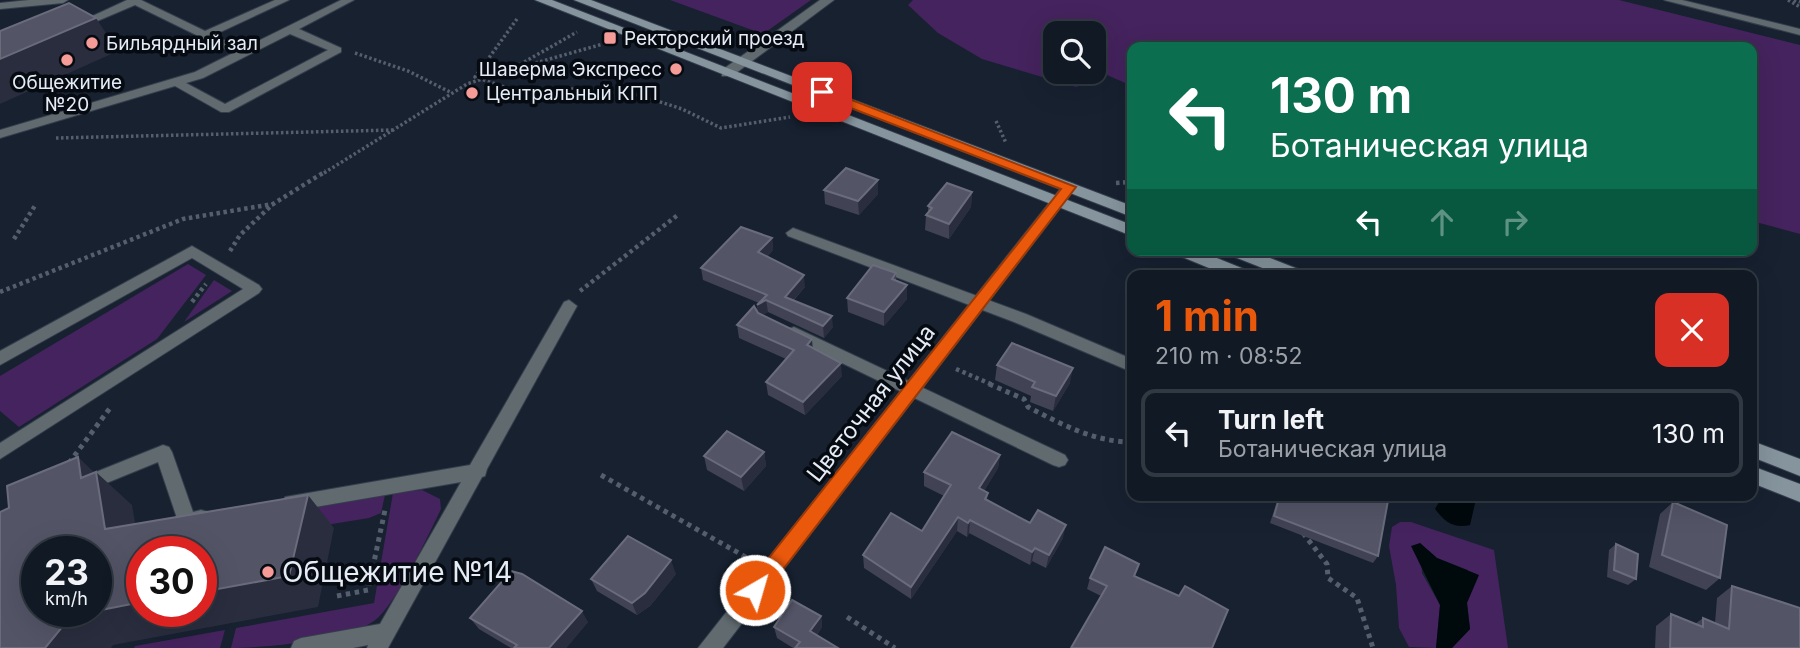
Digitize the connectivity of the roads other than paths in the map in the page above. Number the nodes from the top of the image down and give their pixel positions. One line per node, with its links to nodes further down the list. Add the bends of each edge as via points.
1 (63, 0): 10 (lane)
2 (284, 0): 14 (lane)
3 (349, 0): 11 (lane)
4 (541, 0): 17 (street)
5 (580, 0): 16 (street)
6 (828, 0): 16 (street)
7 (1669, 0): 9 (lane)
8 (134, 1): 13 (lane); 14 (lane)
9 (1700, 4): 12 (lane)
10 (0, 6)
11 (289, 29): 15 (lane); 18 (lane, via 337,50 225,109)
12 (1800, 32)
13 (62, 33)
14 (205, 35): 15 (lane)
15 (242, 53): 18 (lane)
16 (743, 62): 17 (street); 20 (street)
17 (727, 73): 20 (street)
18 (177, 83): 19 (lane)
19 (0, 134)
20 (1063, 195): 21 (street); 22 (street); 28 (street, Цветочная улица)
21 (1127, 211)
22 (1127, 228)
23 (793, 233): 28 (lane)
24 (1196, 256): 26 (street)
25 (1248, 256): 27 (street)
26 (1231, 270)
27 (1284, 270)
28 (981, 303): 32 (lane); 33 (street, Цветочная улица)
29 (569, 306): 38 (lane)
30 (779, 326): 33 (lane)
31 (0, 359): 35 (lane, via 192,251 254,289)
32 (1127, 364)
33 (913, 390): 36 (lane); 46 (street, Цветочная улица)
34 (1757, 451): 37 (street)
35 (0, 452)
36 (1059, 460)
37 (1800, 468)
38 (479, 471): 42 (lane); 44 (lane)
39 (1757, 476): 41 (street)
40 (64, 493): 43 (lane, via 163,452 187,521)
41 (1800, 493)
42 (268, 507)
43 (214, 516)
44 (382, 640): 45 (lane)
45 (302, 648)
46 (709, 648)

